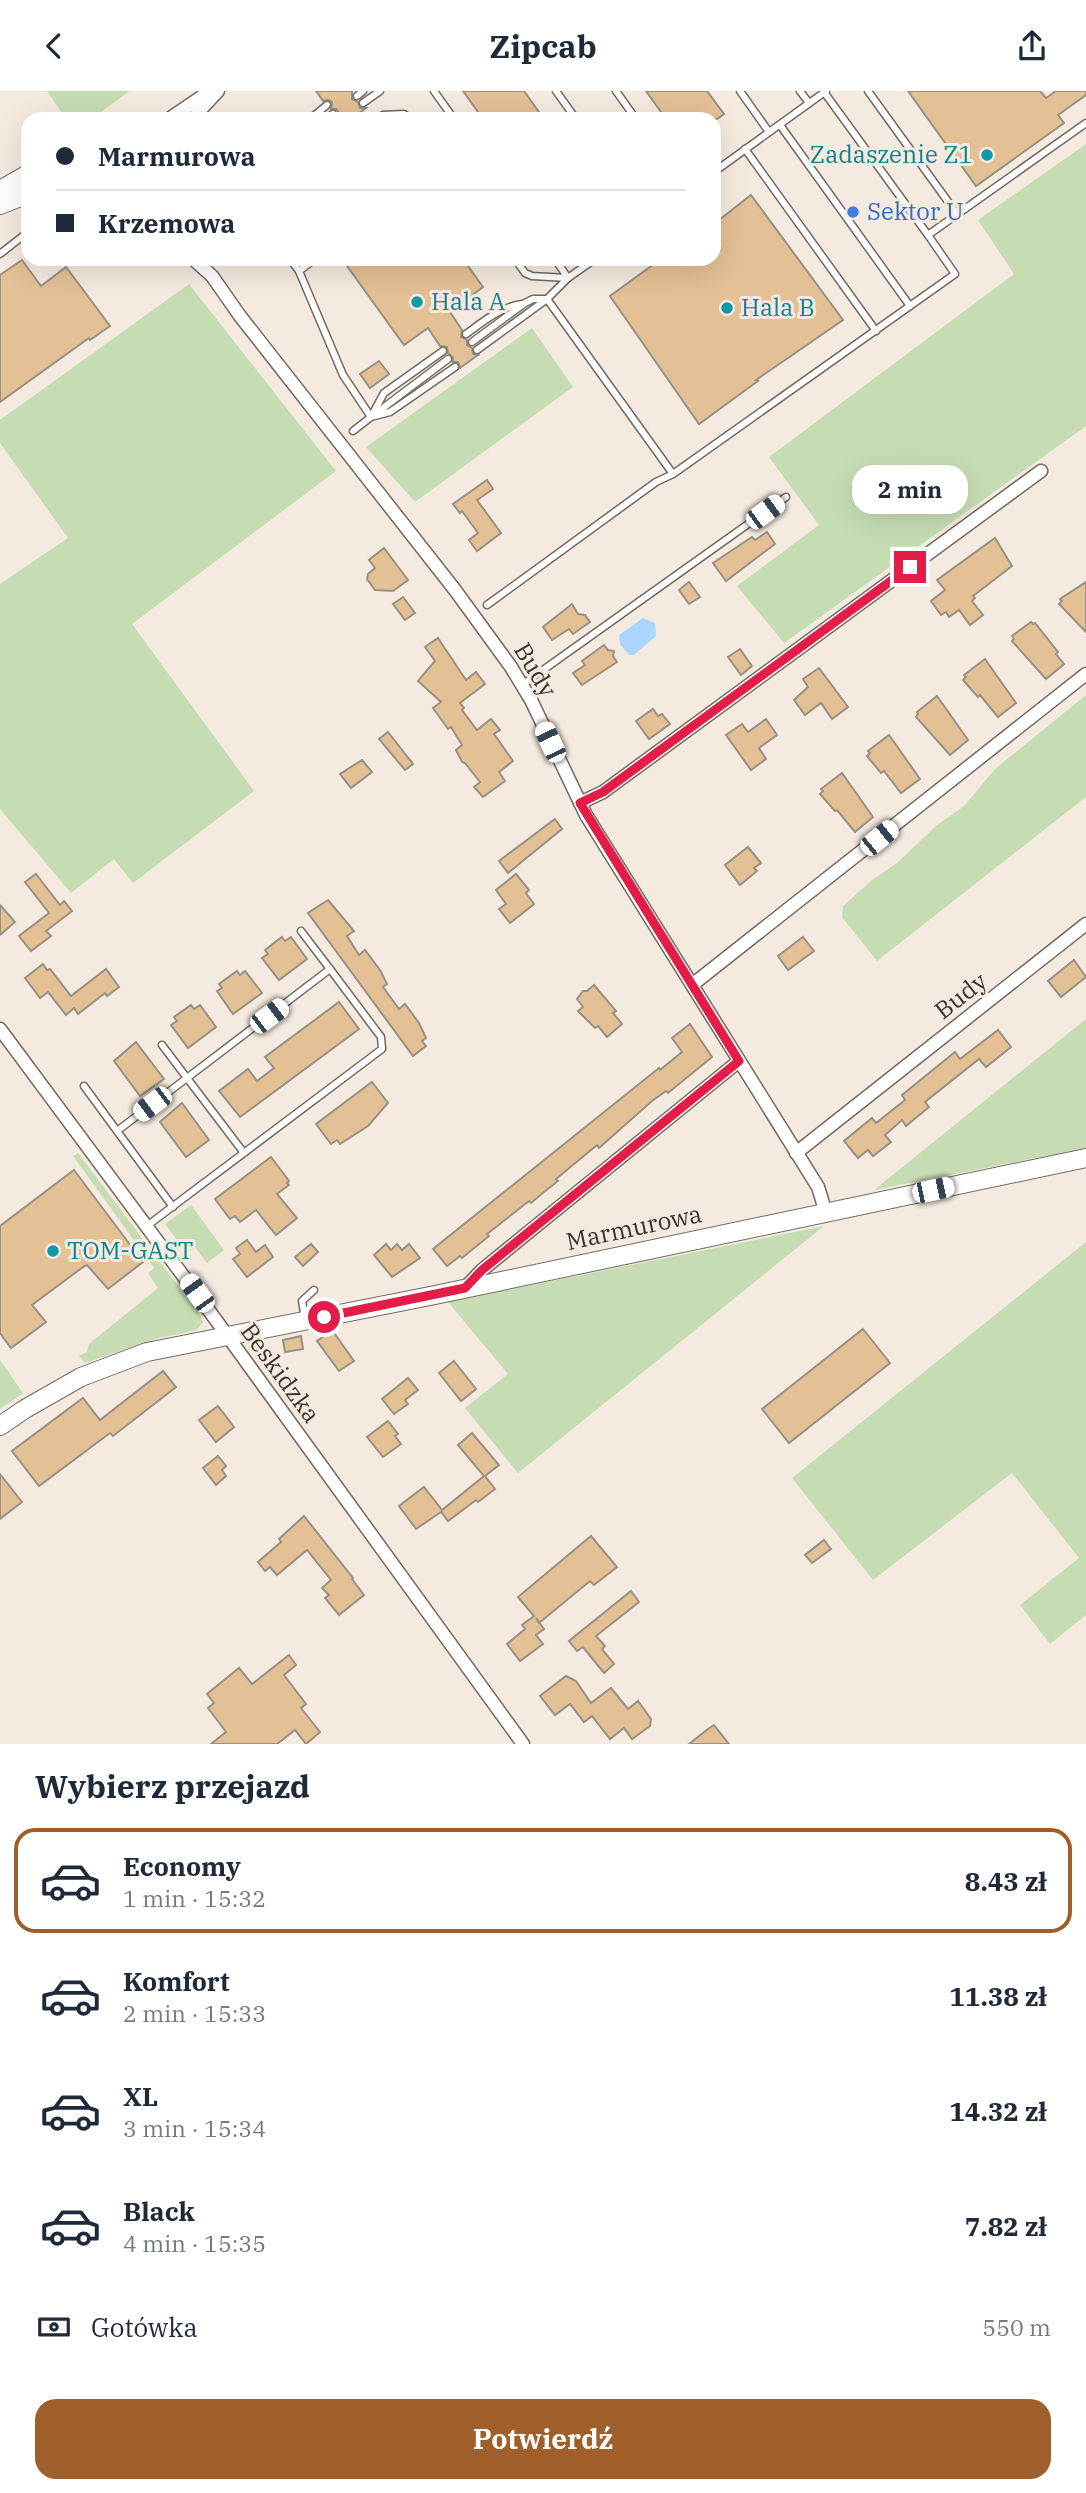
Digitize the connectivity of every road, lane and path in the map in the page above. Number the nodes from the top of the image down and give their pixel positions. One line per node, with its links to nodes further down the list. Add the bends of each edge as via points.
1 (210, 91): 14 (street)
2 (218, 91): 15 (street)
3 (380, 91): 11 (lane)
4 (433, 91): 17 (lane)
5 (556, 91): 18 (lane)
6 (616, 91): 19 (lane)
7 (740, 91): 22 (lane)
8 (800, 91): 12 (lane)
9 (868, 91): 29 (lane)
10 (825, 92): 12 (lane); 30 (lane)
11 (363, 103)
12 (809, 103): 21 (lane)
13 (327, 105): 16 (lane)
14 (179, 112)
15 (198, 112)
16 (318, 112)
17 (449, 112)
18 (571, 112)
19 (631, 112)
20 (1086, 123): 29 (lane)
21 (780, 125): 22 (lane); 45 (lane)
22 (769, 132): 23 (lane)
23 (745, 149): 24 (lane); 46 (lane)
24 (721, 167)
25 (21, 178): 26 (street)
26 (0, 190)
27 (21, 197): 28 (street)
28 (0, 205)
29 (957, 214): 30 (lane)
30 (928, 235): 45 (lane, via 955,274)
31 (21, 238): 32 (lane)
32 (0, 254)
33 (201, 266): 41 (street, Budy)
34 (208, 266): 41 (street, Budy)
35 (295, 266): 40 (lane)
36 (306, 266): 40 (lane)
37 (520, 266): 42 (lane, via 532,276)
38 (560, 266): 42 (lane)
39 (585, 266): 42 (lane)
40 (299, 271): 53 (lane, via 343,375)
41 (212, 276): 60 (street, Budy, via 456,590)
42 (568, 278): 43 (lane)
43 (547, 299): 44 (lane); 49 (lane); 56 (lane)
44 (525, 303): 47 (lane, via 509,306); 48 (lane)
45 (910, 306): 46 (lane)
46 (876, 331): 56 (lane)
47 (466, 334)
48 (472, 342)
49 (477, 350)
50 (443, 351): 53 (lane, via 384,393)
51 (449, 359): 53 (lane)
52 (454, 367): 53 (lane, via 390,412)
53 (371, 417): 54 (lane)
54 (354, 432)
55 (1041, 471): 61 (street, via 603,792)
56 (673, 474): 58 (lane)
57 (786, 497): 60 (lane)
58 (487, 605)
59 (1086, 674): 65 (street)
60 (522, 685): 61 (street, Budy)
61 (580, 803): 65 (street, Budy)
62 (1086, 924): 73 (street, Budy)
63 (301, 931): 64 (lane)
64 (330, 969): 69 (lane); 72 (lane, via 381,1037 382,1049)
65 (692, 985): 68 (street, Budy)
66 (0, 1029): 77 (street, Beskidzka)
67 (162, 1045): 69 (lane)
68 (739, 1061): 73 (street, Budy); 78 (street)
69 (187, 1078): 71 (lane); 72 (lane)
70 (84, 1086): 71 (lane)
71 (117, 1131): 75 (lane)
72 (244, 1153): 75 (lane)
73 (796, 1153): 76 (street, Budy, via 818,1187)
74 (1086, 1158): 76 (street, Marmurowa)
75 (173, 1207): 77 (lane)
76 (826, 1213): 78 (street, Marmurowa)
77 (147, 1226): 81 (street, Beskidzka)
78 (465, 1288): 80 (street, Marmurowa)
79 (314, 1290): 80 (lane, via 302,1301)
80 (306, 1320): 81 (street, Marmurowa)
81 (227, 1336): 82 (street, Marmurowa, via 112,1364 57,1390); 83 (street, Beskidzka)
82 (0, 1426)
83 (523, 1744)

